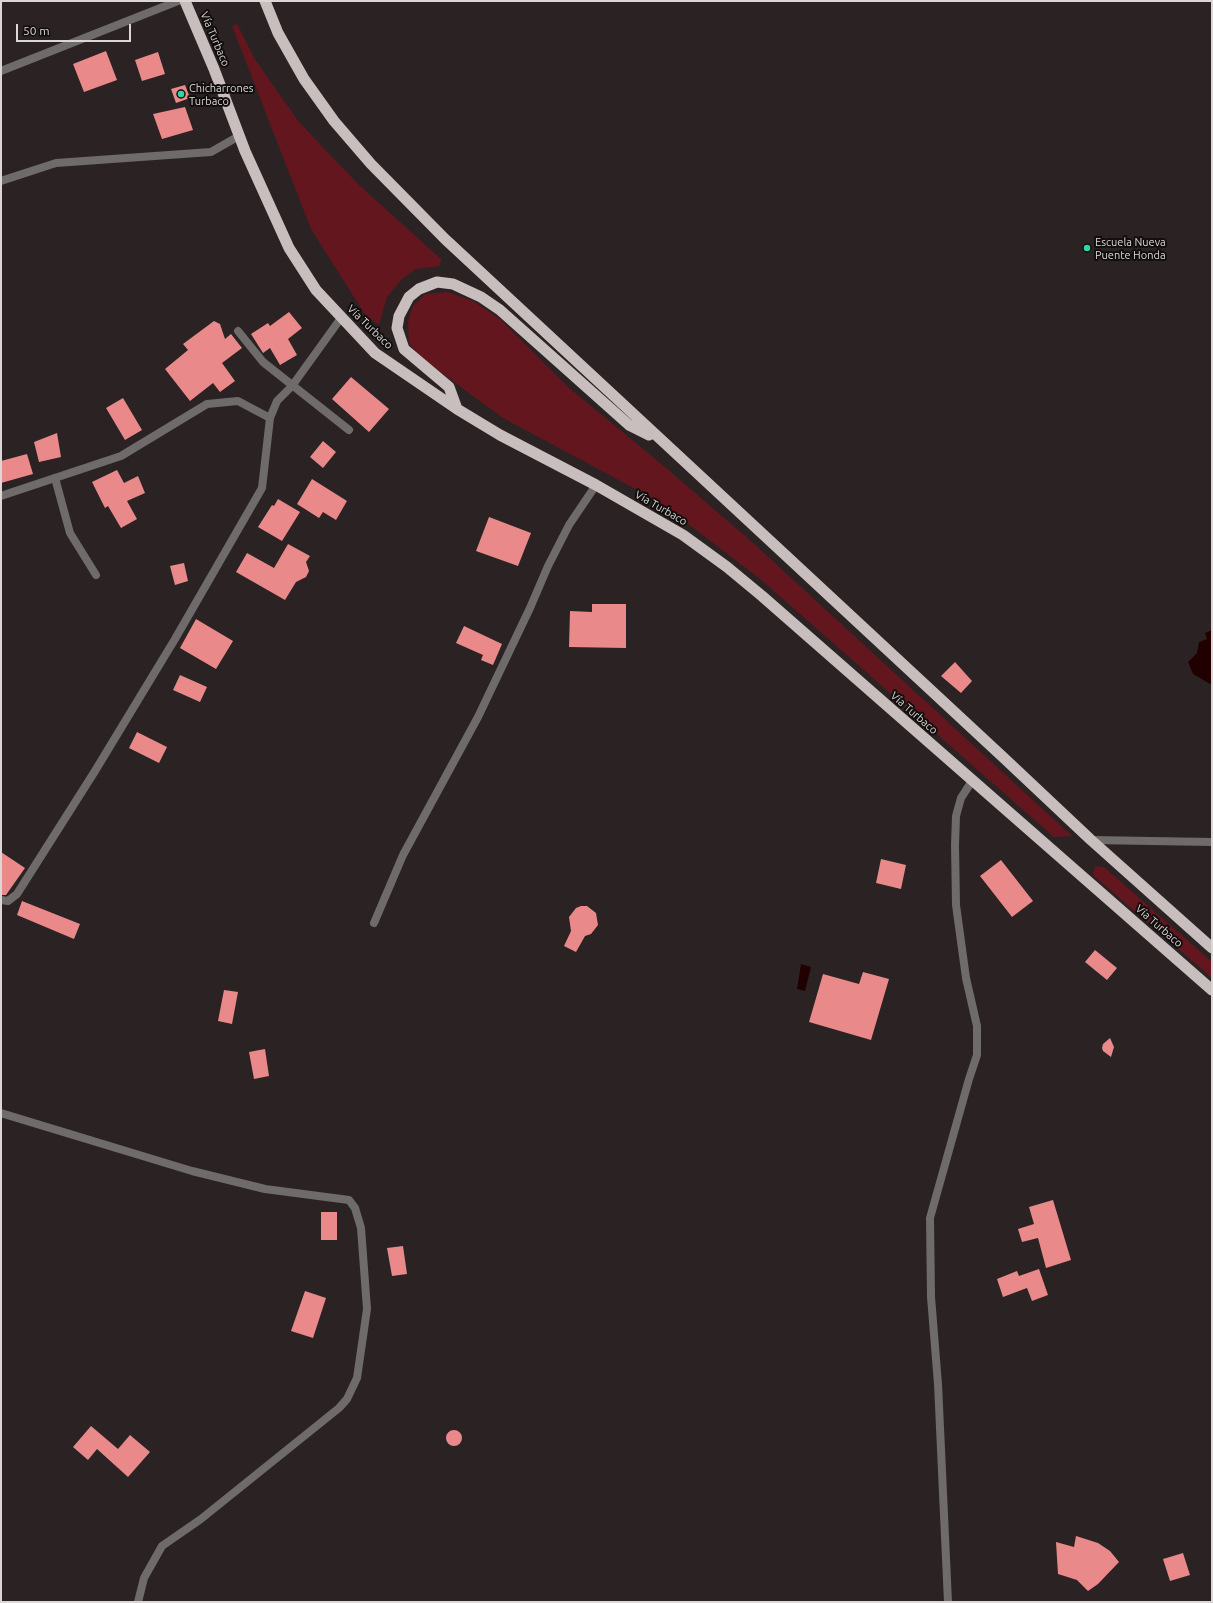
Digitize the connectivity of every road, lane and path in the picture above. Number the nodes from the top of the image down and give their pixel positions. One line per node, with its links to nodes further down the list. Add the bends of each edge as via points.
1 (178, 1): 4 (street)
2 (185, 1): 5 (highway, Vía Turbaco)
3 (265, 1): 13 (highway, Vía Turbaco, via 278,33 304,79 371,164 445,239)
4 (1, 71)
5 (239, 136): 6 (street, via 211,152 56,163); 7 (highway, Vía Turbaco, via 289,248 316,290)
6 (1, 181)
7 (341, 318): 9 (street); 10 (highway, Vía Turbaco, via 375,352)
8 (238, 331): 9 (street, via 263,362)
9 (292, 386): 11 (street, via 277,401); 12 (street)
10 (457, 409): 13 (highway, via 449,387 404,349 397,328 399,316 409,297 419,289 438,282 454,284 500,310 628,425); 15 (highway, Vía Turbaco, via 500,435)
11 (270, 418): 14 (street, via 238,401 207,404 120,456); 21 (street, via 262,488 107,751 17,894 8,901)
12 (349, 430)
13 (658, 439): 19 (highway, Vía Turbaco)
14 (55, 478): 16 (street); 17 (street, via 70,533)
15 (596, 485): 18 (highway, Vía Turbaco, via 683,535 727,568); 22 (street, via 569,525 548,566 478,717 403,855)
16 (1, 496)
17 (96, 575)
18 (972, 781): 24 (highway, Vía Turbaco); 27 (street, via 961,798 956,816 956,905 966,978 978,1031 977,1055 930,1218 931,1297 938,1384)
19 (1091, 840): 20 (street); 23 (highway, Vía Turbaco)
20 (1212, 842)
21 (1, 900)
22 (374, 923)
23 (1212, 948)
24 (1212, 990)
25 (1, 1113): 26 (street, via 192,1171 265,1188 349,1200 355,1208 361,1228 367,1309 357,1378 347,1399 201,1518 162,1546 144,1578)
26 (138, 1602)
27 (948, 1602)

